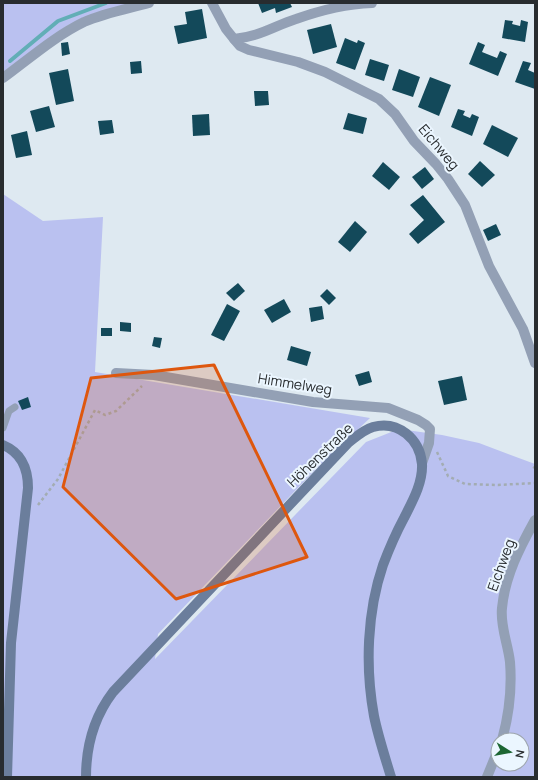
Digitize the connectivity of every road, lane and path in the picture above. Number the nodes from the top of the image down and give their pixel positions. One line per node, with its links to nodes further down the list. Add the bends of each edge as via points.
1 (149, 3): 5 (street, via 78,25)
2 (212, 3): 4 (street, Eichweg)
3 (372, 3): 4 (street, via 339,7 295,19 248,38)
4 (234, 39): 6 (street, Eichweg, via 240,46 249,50 298,62 325,72 379,99 395,114 414,141 448,178 465,205 489,266 523,329)
5 (3, 78)
6 (535, 363)
7 (116, 373): 8 (street, Himmelweg)
8 (154, 375): 11 (street, Himmelweg, via 313,402 388,408 426,425 430,429); 16 (path, via 116,411 105,415 95,410 58,479)
9 (15, 407): 10 (lane, via 8,411)
10 (3, 428)
11 (430, 443): 13 (street); 14 (path, via 435,447 448,476 465,484)
12 (3, 445): 16 (street, via 16,452 25,466 28,488)
13 (422, 463): 19 (street, Höhenstraße, via 411,437 393,427 368,429 348,443 113,692 99,713 91,734); 20 (street, Höhenstraße, via 415,494 383,565 371,621 371,699)
14 (535, 484)
15 (535, 520): 17 (street, Eichweg, via 508,578 501,608 510,661 508,711)
16 (25, 522): 18 (street, via 11,643)
17 (504, 732)
18 (7, 777)
19 (86, 777)
20 (391, 777)

